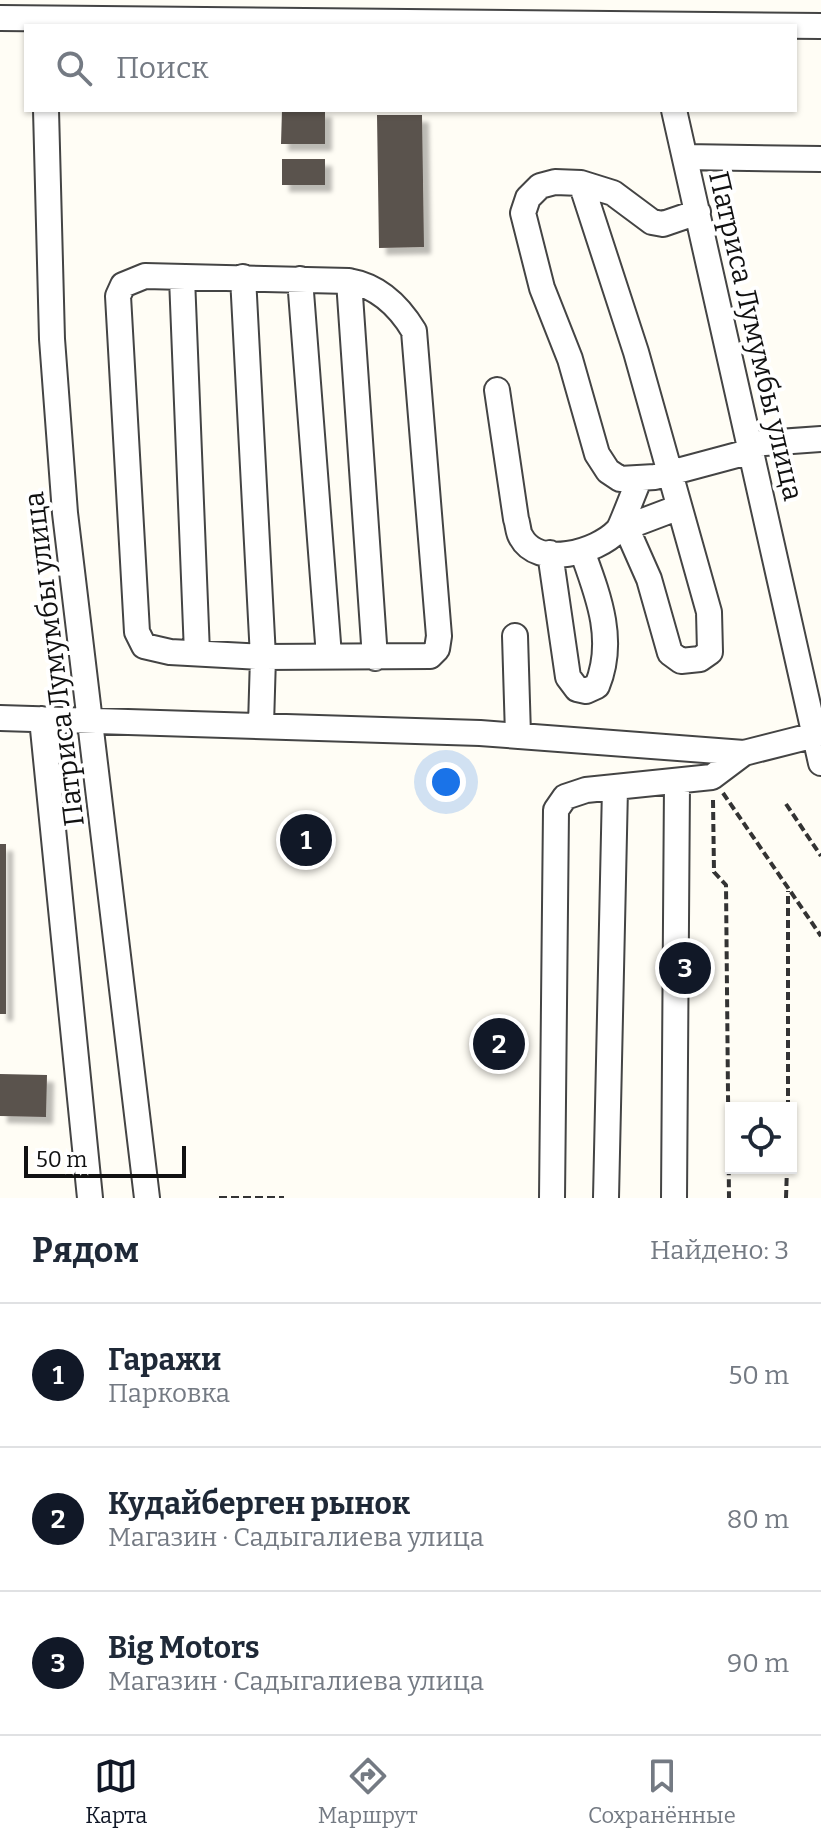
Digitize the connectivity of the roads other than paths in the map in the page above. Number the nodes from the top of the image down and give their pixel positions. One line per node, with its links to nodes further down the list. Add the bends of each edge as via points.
1 (649, 0): 5 (street)
2 (43, 15): 3 (street); 4 (street)
3 (0, 18)
4 (593, 24)
5 (654, 24)
6 (797, 26): 7 (street)
7 (821, 26)
8 (46, 112): 34 (street, Патриса Лумумбы улица, via 55,386 65,513)
9 (674, 112): 10 (street, Патриса Лумумбы улица)
10 (685, 157): 11 (street); 13 (street, Патриса Лумумбы улица)
11 (821, 159)
12 (581, 183): 13 (street, via 613,193 652,222 663,224); 21 (street); 22 (street, via 540,186 523,213 526,229 597,454 620,479)
13 (698, 212): 20 (street, Патриса Лумумбы улица)
14 (243, 277): 15 (street); 16 (street); 30 (street)
15 (182, 278): 28 (street); 28 (street, via 131,279 118,296 137,632 144,646)
16 (300, 279): 17 (street); 29 (street)
17 (349, 281): 31 (street); 31 (street, via 368,284 385,297 414,331 428,467 437,649 420,659)
18 (497, 390): 26 (street, via 521,538 535,550)
19 (821, 439): 20 (street)
20 (751, 447): 21 (street); 37 (street, Патриса Лумумбы улица)
21 (670, 474): 22 (street); 23 (street)
22 (639, 480): 24 (street)
23 (677, 508): 24 (street); 24 (street, via 709,612 710,652 700,659 681,661 670,653 649,579)
24 (622, 528): 25 (street)
25 (582, 551): 26 (street); 26 (street, via 600,599 607,642 597,686 586,691 568,677)
26 (550, 553)
27 (515, 636): 36 (street)
28 (197, 653): 30 (street)
29 (329, 656): 30 (street); 31 (street)
30 (263, 657): 35 (street)
31 (375, 658)
32 (0, 718): 33 (street)
33 (42, 719): 34 (street); 42 (street)
34 (92, 720): 35 (street); 43 (street, Патриса Лумумбы улица)
35 (261, 725): 36 (street)
36 (518, 735): 38 (street)
37 (815, 735): 38 (street); 39 (street, Патриса Лумумбы улица)
38 (744, 753): 40 (street, via 712,777)
39 (821, 763)
40 (677, 783): 41 (street); 46 (street)
41 (615, 788): 44 (street, via 565,797 556,810); 45 (street)
42 (90, 1198)
43 (147, 1198)
44 (552, 1198)
45 (606, 1198)
46 (674, 1198)

